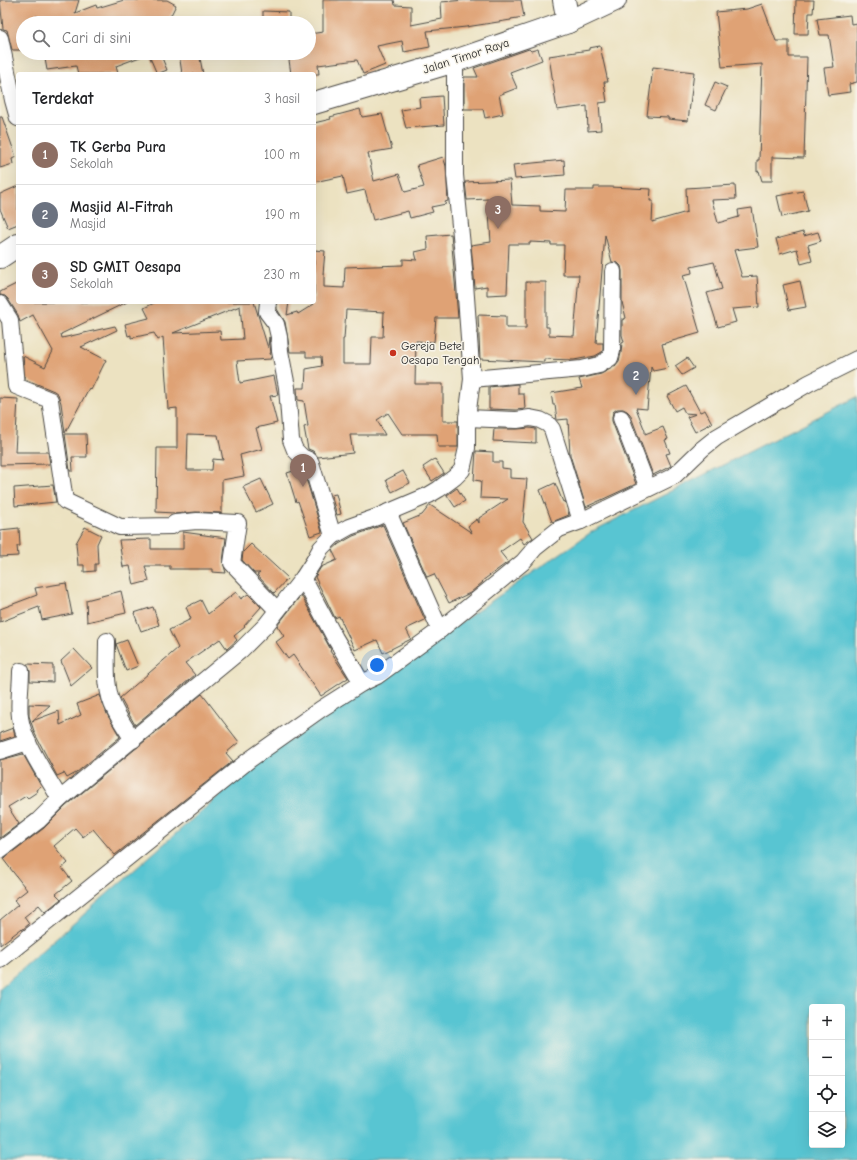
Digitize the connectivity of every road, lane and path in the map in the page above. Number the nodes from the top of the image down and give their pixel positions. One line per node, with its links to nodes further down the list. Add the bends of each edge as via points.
1 (564, 0): 3 (highway)
2 (615, 0): 3 (highway, Jalan Timor Raya)
3 (568, 22): 5 (highway, Jalan Timor Raya)
4 (0, 38): 7 (street)
5 (455, 61): 6 (highway, Jalan Timor Raya); 14 (street, via 455,175)
6 (316, 102)
7 (16, 111)
8 (16, 246): 9 (highway)
9 (0, 257)
10 (613, 271): 14 (street, via 610,358 599,365 582,369)
11 (0, 304): 22 (street, via 10,320 16,386 50,400 65,501 120,527 172,526 175,523 197,521 238,524 232,563)
12 (268, 304): 20 (street, via 268,312 276,324 279,337 287,387 291,440 295,450 311,463)
13 (857, 359): 17 (street, via 809,383 717,437 674,476)
14 (472, 379): 15 (street)
15 (467, 418): 18 (street, via 467,448 462,470 429,495); 19 (street, via 530,418 548,424 552,429)
16 (621, 418): 17 (street)
17 (648, 488): 19 (street)
18 (388, 512): 20 (street); 23 (street)
19 (581, 521): 23 (street, via 559,529)
20 (333, 536): 21 (street, via 321,548)
21 (303, 578): 22 (street); 26 (street)
22 (277, 610): 27 (street, via 241,650)
23 (440, 630): 26 (street, via 377,676)
24 (107, 641): 27 (street, via 107,683 111,699)
25 (21, 671): 28 (street, via 20,716)
26 (362, 683): 32 (street, via 249,760)
27 (133, 740): 30 (street)
28 (28, 742): 29 (street); 30 (street)
29 (0, 752)
30 (60, 799): 31 (street, via 38,821)
31 (0, 850)
32 (0, 960)

